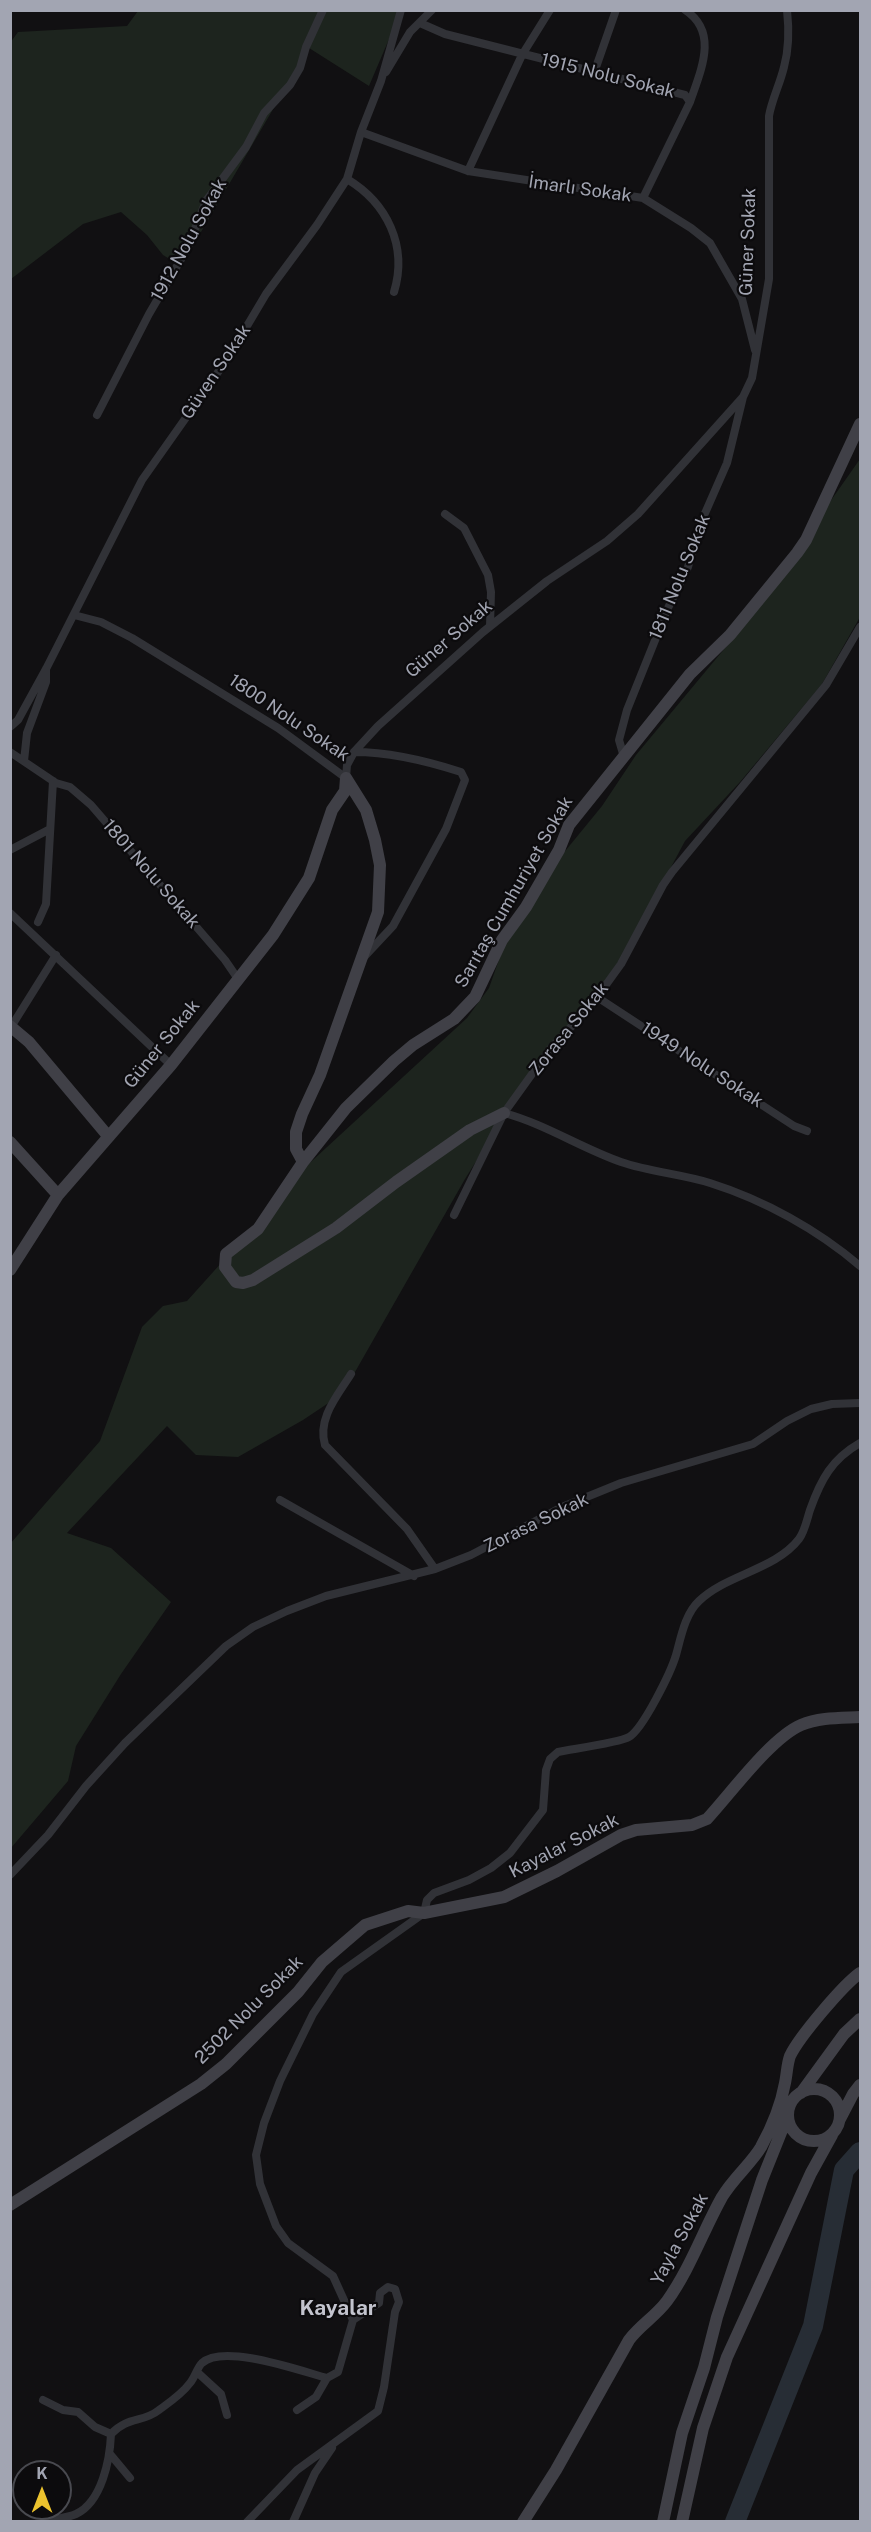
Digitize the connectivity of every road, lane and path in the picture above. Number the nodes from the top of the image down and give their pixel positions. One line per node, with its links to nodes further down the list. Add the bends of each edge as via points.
1 (323, 10): 20 (street, 1912 Nolu Sokak, via 290,85 264,112 246,147 206,201 187,249)
2 (401, 10): 11 (street, Güven Sokak)
3 (432, 10): 8 (street)
4 (550, 10): 9 (street)
5 (616, 10): 10 (street)
6 (685, 10): 12 (street, via 701,24 704,34 704,62)
7 (787, 10): 18 (street, Güner Sokak, via 784,66 769,116 769,279)
8 (420, 23): 9 (street, 1915 Nolu Sokak); 11 (street, via 410,32)
9 (522, 55): 10 (street, 1915 Nolu Sokak); 14 (street)
10 (594, 73): 12 (street, 1915 Nolu Sokak, via 681,93)
11 (381, 81): 13 (street, Güven Sokak)
12 (690, 102): 16 (street, 1915 Nolu Sokak)
13 (361, 132): 14 (street, İmarlı Sokak); 15 (street, Güven Sokak)
14 (468, 171): 16 (street, İmarlı Sokak)
15 (347, 179): 17 (street, via 379,204 395,238 400,264); 23 (street, Güven Sokak, via 142,480)
16 (643, 198): 18 (street, İmarlı Sokak, via 710,243 742,299)
17 (394, 292)
18 (755, 352): 19 (street, Güner Sokak, via 752,378)
19 (743, 397): 24 (street, Güner Sokak, via 638,514); 30 (street, 1811 Nolu Sokak, via 727,463 627,710 619,740)
20 (98, 415)
21 (861, 424): 30 (street, Sarıtaş Cumhuriyet Sokak, via 797,553 730,635 690,674)
22 (446, 514): 24 (street, via 464,528 488,575)
23 (74, 615): 26 (street, Güven Sokak); 32 (street, 1800 Nolu Sokak, via 101,621 132,638 278,728)
24 (490, 626): 29 (street, Güner Sokak)
25 (861, 627): 41 (street, Zorasa Sokak, via 826,685 663,885 621,964)
26 (46, 669): 27 (street, Güven Sokak, via 18,720); 31 (street, via 46,682 27,733)
27 (10, 727)
28 (10, 752): 31 (street, 1801 Nolu Sokak)
29 (354, 752): 32 (street, Güner Sokak); 39 (street, via 404,757 461,772 465,780 446,829 393,926)
30 (624, 757): 48 (street, Sarıtaş Cumhuriyet Sokak, via 569,825 526,907 502,940 475,997 454,1019 394,1061 346,1108)
31 (24, 761): 33 (street, 1801 Nolu Sokak)
32 (346, 778): 39 (street, 1800 Nolu Sokak, via 366,810 380,865 378,912); 40 (street, Güner Sokak, via 345,791 332,810 309,878 273,935)
33 (53, 781): 34 (street); 40 (street, 1801 Nolu Sokak, via 70,787 91,805)
34 (50, 829): 35 (street); 37 (street, via 46,904)
35 (10, 850)
36 (10, 913): 38 (street)
37 (38, 922)
38 (56, 955): 42 (street); 43 (street)
39 (363, 957): 48 (street, 1800 Nolu Sokak, via 296,1132 296,1149)
40 (238, 979): 43 (street, Güner Sokak)
41 (597, 997): 44 (street, Zorasa Sokak, via 550,1049); 45 (street, 1949 Nolu Sokak)
42 (12, 1028): 46 (street, via 29,1042)
43 (171, 1065): 46 (street, Güner Sokak)
44 (504, 1113): 48 (street, Sarıtaş Cumhuriyet Sokak, via 470,1130 336,1228 253,1280 236,1282 225,1267 226,1254 258,1229); 50 (street, Zorasa Sokak); 51 (street, via 535,1122 624,1163 711,1183 746,1197 822,1235)
45 (807, 1131)
46 (108, 1136): 49 (street, Güner Sokak)
47 (10, 1142): 49 (street)
48 (303, 1162)
49 (58, 1195): 52 (street, Güner Sokak)
50 (454, 1215)
51 (861, 1266)
52 (10, 1270)
53 (351, 1374): 57 (street, via 324,1418 325,1445 407,1529)
54 (861, 1403): 57 (street, Zorasa Sokak, via 811,1409 753,1444 621,1483)
55 (861, 1443): 61 (street, via 838,1457 825,1476 801,1536 791,1548 699,1601 688,1619 672,1668 639,1728 628,1737 558,1752 546,1770 543,1810 510,1853 469,1880 434,1893 427,1900)
56 (280, 1500): 58 (street)
57 (435, 1569): 58 (street, Zorasa Sokak)
58 (414, 1575): 60 (street, Zorasa Sokak, via 326,1596 253,1627 217,1655 125,1743)
59 (861, 1717): 61 (street, Kayalar Sokak, via 821,1719 782,1736 707,1819 692,1825 636,1830 504,1897)
60 (10, 1875)
61 (424, 1913): 69 (street, 2502 Nolu Sokak, via 408,1911 354,1931 226,2064 201,2084); 70 (street, via 341,1972 313,2014 280,2081 256,2155 260,2184 276,2226 288,2242 333,2276)
62 (861, 1973): 83 (street, Yayla Sokak, via 831,2001 790,2056 782,2095 761,2146 722,2197 695,2255 667,2301 652,2320 634,2332)
63 (861, 2019): 65 (street, via 844,2034)
64 (861, 2085): 67 (street)
65 (801, 2093): 66 (street, via 789,2106); 67 (street, via 827,2092 838,2104)
66 (788, 2115): 68 (street, via 789,2124 801,2138 817,2141); 84 (street, via 762,2180 717,2318 682,2433)
67 (840, 2120): 68 (street)
68 (832, 2134): 85 (street, via 727,2357 703,2428)
69 (10, 2205)
70 (353, 2320): 72 (street, via 338,2372); 77 (street, via 379,2303 380,2293 388,2287 395,2289 399,2302 378,2411)
71 (197, 2372): 72 (street, via 210,2358 224,2356 253,2359); 75 (street, via 221,2394); 76 (street, via 182,2393 154,2414 120,2424)
72 (327, 2378): 74 (street, via 316,2397)
73 (43, 2400): 76 (street, via 78,2412 95,2427)
74 (297, 2410)
75 (227, 2415)
76 (111, 2434): 78 (street)
77 (336, 2443): 81 (street, via 297,2470); 82 (street, via 315,2473)
78 (110, 2454): 79 (street); 80 (street, via 95,2497 77,2514)
79 (130, 2478)
80 (44, 2522)
81 (247, 2522)
82 (293, 2522)
83 (523, 2522)
84 (663, 2522)
85 (681, 2522)

